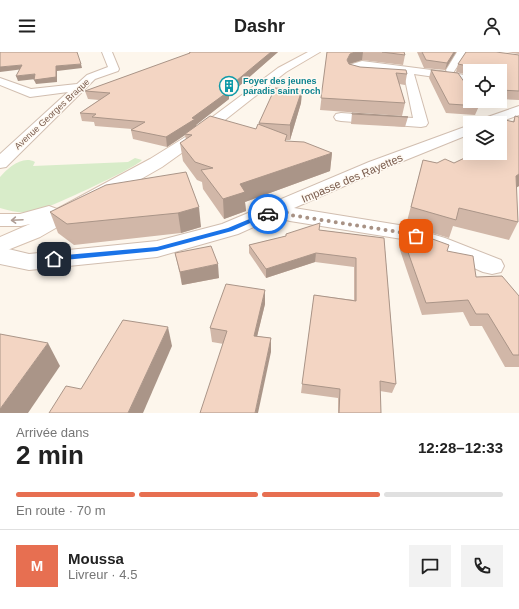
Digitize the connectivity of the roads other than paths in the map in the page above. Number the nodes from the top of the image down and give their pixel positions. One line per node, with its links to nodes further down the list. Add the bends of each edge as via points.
1 (107, 52): 7 (street, Avenue Georges Braque, via 114,69 91,77)
2 (316, 52): 13 (street, via 282,70 192,140)
3 (464, 53): 4 (street)
4 (451, 70)
5 (0, 81): 7 (street, via 30,93)
6 (463, 81): 9 (street, via 460,77 408,73 421,123)
7 (80, 86): 12 (street, Avenue Georges Braque)
8 (519, 110): 10 (street)
9 (341, 116)
10 (504, 116)
11 (463, 132): 14 (street, Impasse des Rayettes, via 376,166)
12 (0, 163)
13 (156, 163): 15 (street, one-way to 15, via 69,205 21,220); 16 (street, via 32,232)
14 (281, 208): 17 (street, Impasse des Rayettes, via 230,229 157,249 29,262); 18 (street, via 290,215 405,233)
15 (0, 220)
16 (0, 246)
17 (0, 255)
18 (492, 266)

